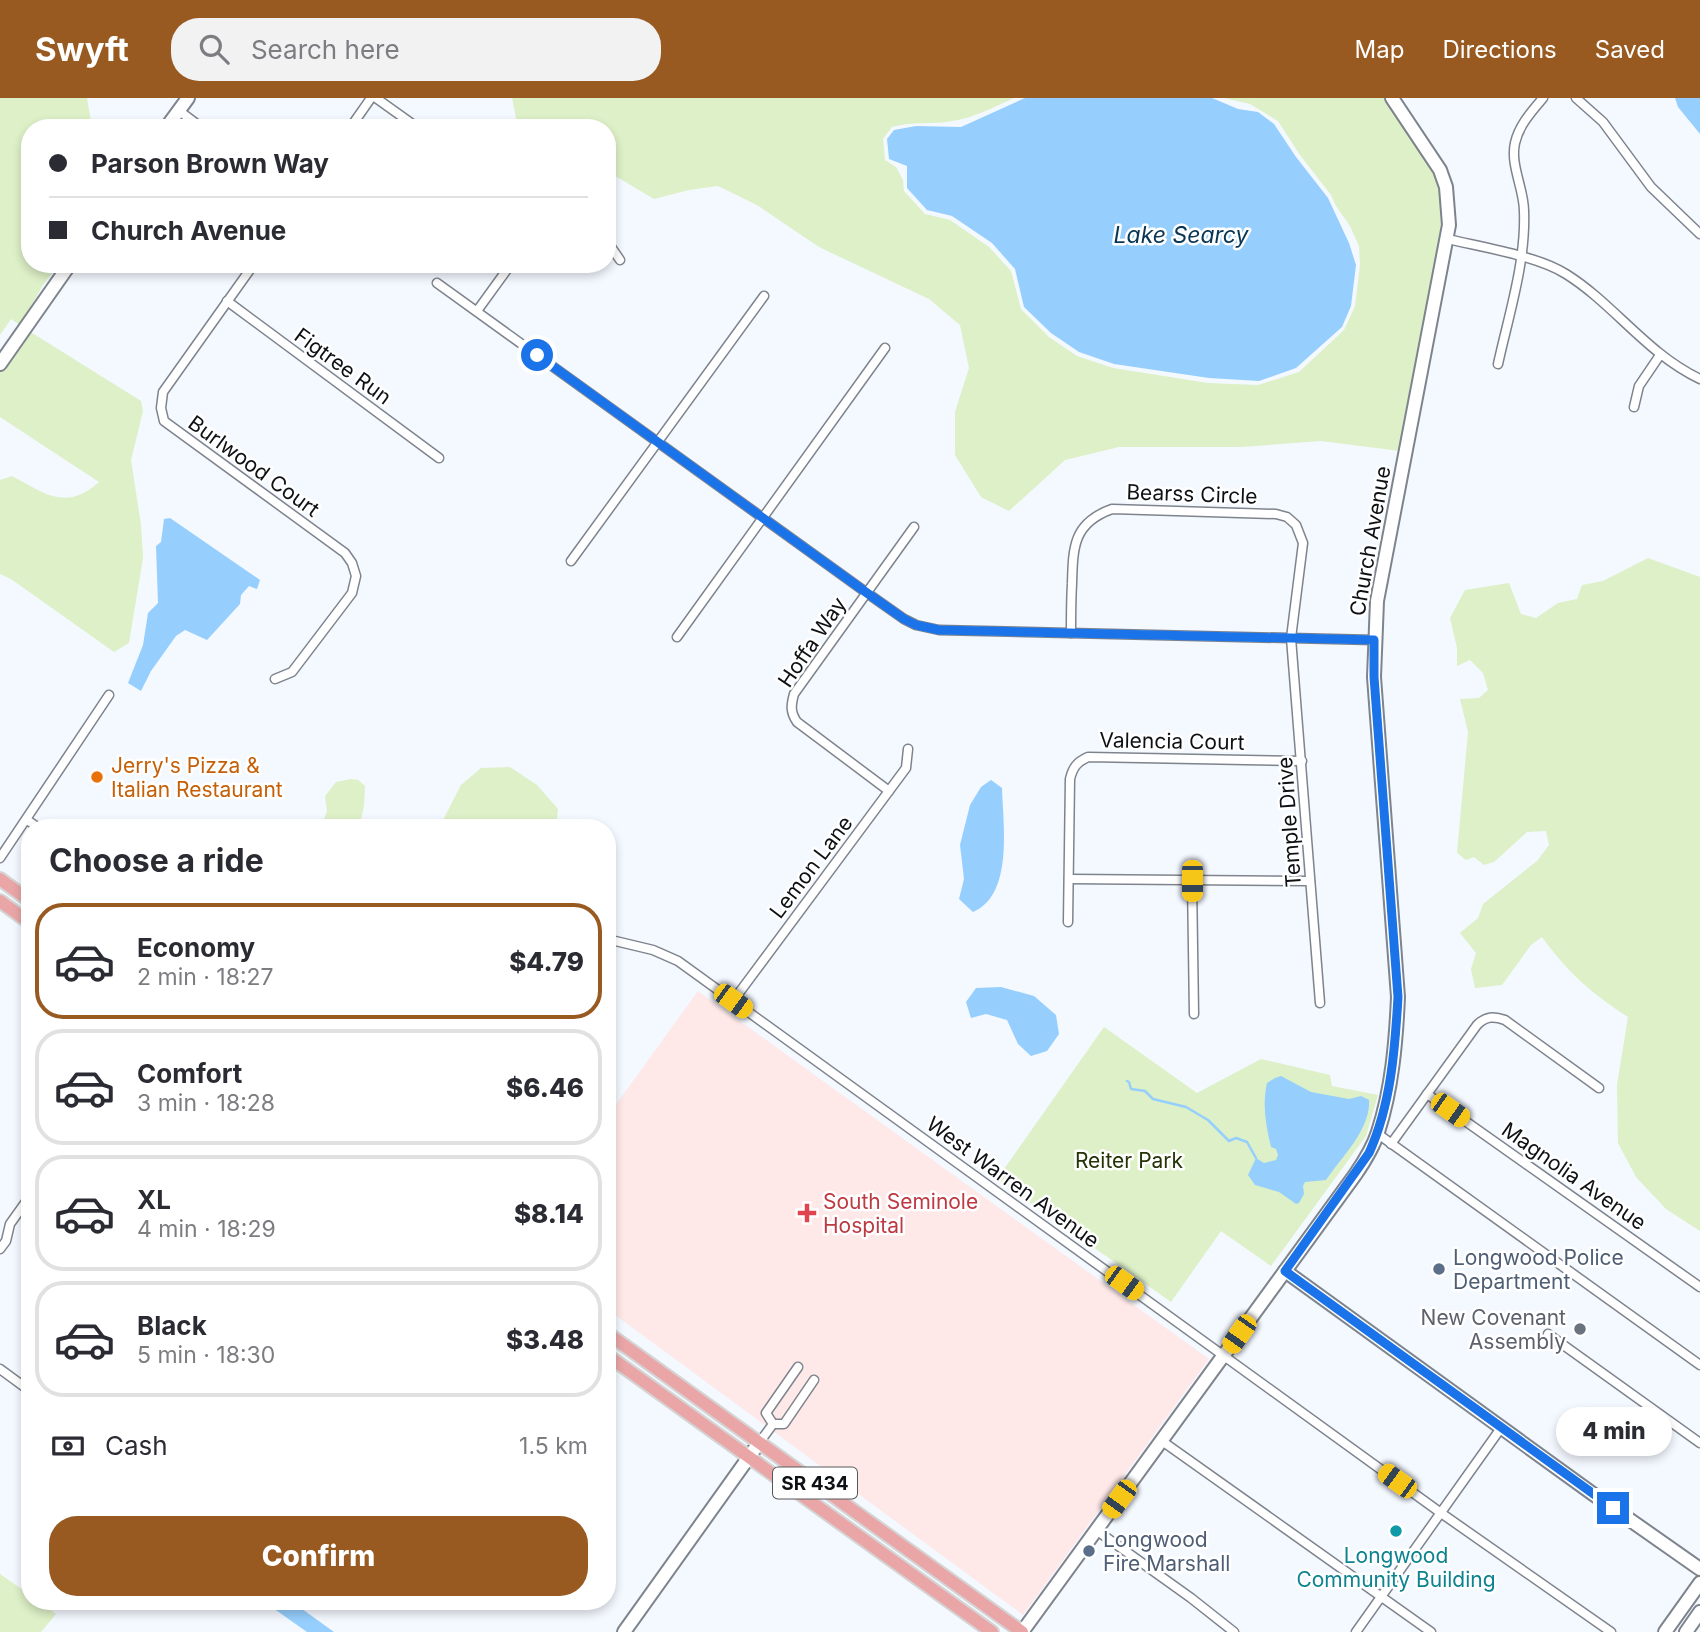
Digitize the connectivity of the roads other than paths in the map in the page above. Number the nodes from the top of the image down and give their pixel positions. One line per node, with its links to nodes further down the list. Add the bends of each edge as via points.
1 (188, 98): 6 (street)
2 (373, 98): 9 (street); 10 (street)
3 (1392, 98): 12 (street, Church Avenue, via 1440,170 1448,204)
4 (1543, 98): 14 (street, via 1519,130 1514,146 1524,212)
5 (1576, 98): 11 (street, via 1603,122 1650,187)
6 (178, 110): 7 (street); 8 (street)
7 (172, 119)
8 (190, 119)
9 (357, 119)
10 (404, 119)
11 (1700, 234)
12 (1448, 239): 14 (street); 38 (street, Church Avenue, via 1383,561)
13 (616, 254): 15 (street)
14 (1521, 258): 24 (street, via 1550,265 1577,281); 26 (street)
15 (620, 260)
16 (64, 273): 25 (street)
17 (248, 273): 21 (street, Burlwood Court)
18 (505, 273): 22 (street)
19 (437, 283): 22 (street)
20 (764, 296): 29 (street)
21 (227, 302): 30 (street, Figtree Run); 39 (street, Burlwood Court, via 163,392 164,421 345,553 356,576 352,593 292,672)
22 (477, 312): 29 (street)
23 (885, 348): 31 (street)
24 (1660, 355): 27 (street); 28 (street, via 1639,386)
25 (0, 364)
26 (1498, 364)
27 (1700, 379)
28 (1634, 407)
29 (659, 442): 31 (street); 33 (street)
30 (439, 458)
31 (763, 517): 34 (street); 36 (street)
32 (914, 527): 34 (street)
33 (571, 561)
34 (867, 593): 35 (street, via 926,628); 43 (street, Hoffa Way, via 794,694 792,715)
35 (1071, 633): 37 (street); 37 (street, Bearss Circle, via 1076,541 1090,520 1112,509 1287,517 1303,543)
36 (677, 638)
37 (1291, 638): 38 (street); 42 (street, Temple Drive)
38 (1374, 640): 61 (street, Church Avenue, via 1398,997 1396,1041)
39 (275, 679)
40 (108, 695): 44 (street)
41 (908, 750): 43 (street, Lemon Lane, via 906,768)
42 (1302, 761): 47 (street, Valencia Court, via 1088,757 1079,762 1070,779); 50 (street, Temple Drive)
43 (889, 791): 56 (street, Lemon Lane)
44 (28, 819)
45 (21, 828): 46 (street)
46 (0, 858)
47 (1069, 878): 49 (street); 54 (street, Valencia Court)
48 (0, 879): 51 (main road)
49 (1192, 881): 50 (street); 58 (street)
50 (1310, 881): 57 (street, Temple Drive)
51 (6, 887)
52 (0, 901): 53 (main road)
53 (21, 916)
54 (1068, 922)
55 (616, 941): 56 (street, West Warren Avenue, via 678,961)
56 (733, 1001): 69 (street, West Warren Avenue)
57 (1321, 1003)
58 (1194, 1014)
59 (1599, 1088): 60 (street, via 1505,1020 1491,1017 1477,1025)
60 (1427, 1094): 62 (street); 66 (street, Magnolia Avenue)
61 (1378, 1134): 62 (street); 65 (street, Church Avenue, via 1355,1175)
62 (1391, 1143): 71 (street)
63 (21, 1209): 64 (street)
64 (0, 1249)
65 (1285, 1271): 69 (street, Church Avenue); 77 (street)
66 (1700, 1287)
67 (1548, 1334): 80 (street)
68 (616, 1340): 79 (main road, SR 434)
69 (1224, 1356): 78 (street, Church Avenue); 82 (street, West Warren Avenue)
70 (616, 1361): 81 (main road, SR 434)
71 (1700, 1365)
72 (798, 1367): 76 (street, via 766,1412)
73 (0, 1369): 75 (street)
74 (814, 1380): 76 (street, via 784,1423)
75 (21, 1384)
76 (773, 1424): 79 (street)
77 (1501, 1428): 82 (street); 84 (street)
78 (1162, 1441): 83 (street, Church Avenue); 86 (street)
79 (759, 1443): 81 (street); 90 (main road, SR 434)
80 (1700, 1443)
81 (749, 1457): 88 (street); 89 (main road, SR 434)
82 (1441, 1513): 86 (street); 94 (street, West Warren Avenue)
83 (1096, 1530): 90 (street, Church Avenue); 91 (street)
84 (1700, 1569)
85 (1700, 1583): 95 (street)
86 (1381, 1596): 92 (street); 93 (street)
87 (1700, 1612): 96 (street)
88 (624, 1632)
89 (993, 1632)
90 (1022, 1632)
91 (1234, 1632)
92 (1356, 1632)
93 (1431, 1632)
94 (1611, 1632)
95 (1665, 1632)
96 (1686, 1632)

